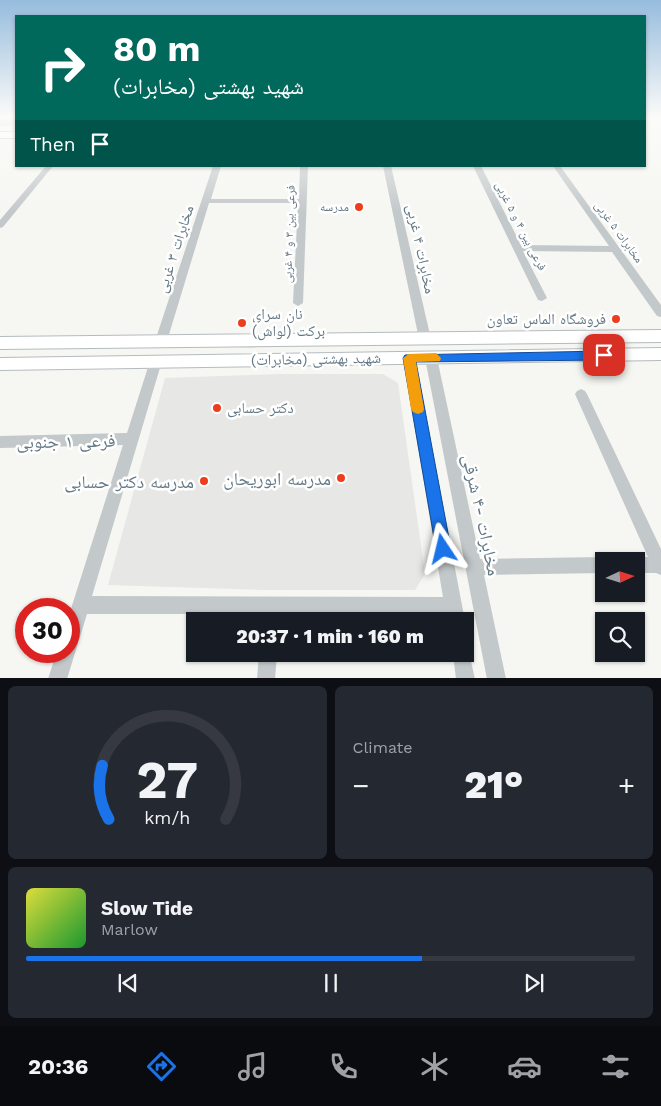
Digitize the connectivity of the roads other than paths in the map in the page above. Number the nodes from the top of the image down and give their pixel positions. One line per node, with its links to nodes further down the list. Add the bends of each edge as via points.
1 (49, 167): 9 (street)
2 (217, 167): 7 (street, مخابرات ۳ غربی)
3 (304, 167): 8 (street, فرعی بین ۳ و ۴ غربی)
4 (387, 167): 16 (street, مخابرات ۴ غربی)
5 (478, 167): 10 (street, فرعی بین ۴ و ۵ غربی)
6 (557, 167): 11 (street, مخابرات ۵ غربی)
7 (206, 201): 8 (street); 18 (street, مخابرات ۳ غربی)
8 (303, 201): 13 (street, فرعی بین ۳ و ۴ غربی)
9 (0, 226)
10 (519, 248): 11 (street); 12 (street, فرعی بین ۴ و ۵ غربی)
11 (615, 249): 14 (street, مخابرات ۵ غربی)
12 (542, 298)
13 (298, 303)
14 (661, 313)
15 (661, 336): 16 (main road, شهید بهشتی (مخابرات))
16 (425, 339): 18 (main road, شهید بهشتی (مخابرات))
17 (0, 342): 18 (main road, شهید بهشتی (مخابرات))
18 (161, 342)
19 (661, 354): 21 (main road, شهید بهشتی (مخابرات))
20 (409, 358): 21 (main road, شهید بهشتی (مخابرات)); 22 (main road, شهید بهشتی (مخابرات)); 33 (street)
21 (431, 358): 30 (street, مخابرات -۴ شرقی)
22 (156, 361): 23 (main road, شهید بهشتی (مخابرات)); 25 (street)
23 (0, 364)
24 (581, 394): 29 (street)
25 (131, 439): 26 (street, فرعی ۱ جنوبی); 31 (street)
26 (0, 442)
27 (645, 565): 29 (street)
28 (595, 566): 30 (street)
29 (661, 566)
30 (473, 567): 40 (street, مخابرات -۴ شرقی)
31 (80, 605): 32 (street)
32 (247, 612)
33 (455, 612)
34 (267, 662): 38 (street)
35 (463, 662): 39 (street)
36 (62, 663): 37 (street)
37 (57, 678)
38 (266, 678)
39 (466, 678)
40 (498, 678)

